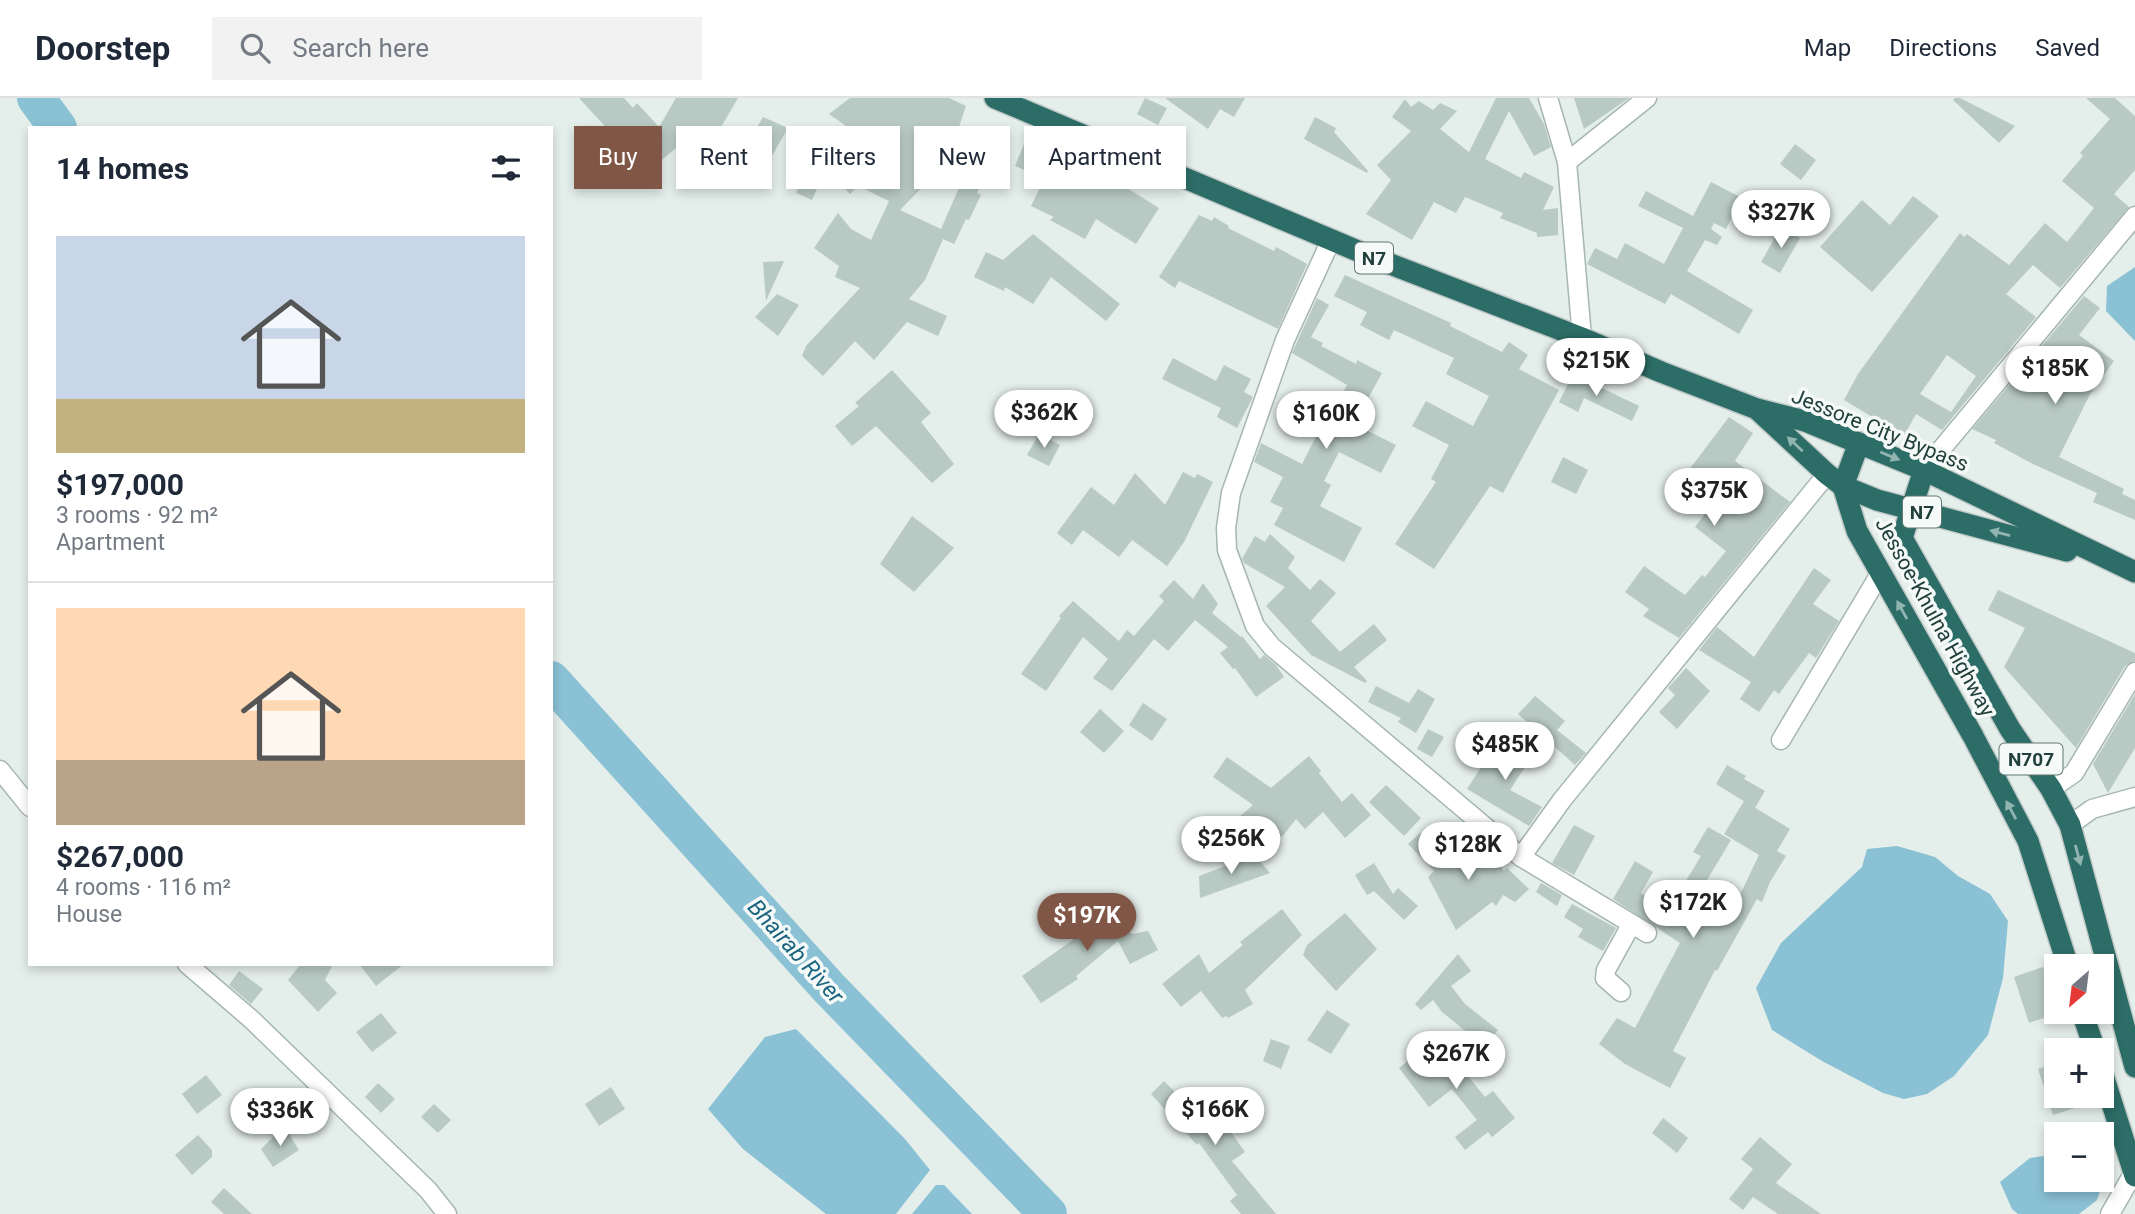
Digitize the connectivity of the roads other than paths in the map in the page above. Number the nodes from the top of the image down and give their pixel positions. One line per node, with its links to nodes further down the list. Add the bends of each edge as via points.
1 (995, 98): 6 (highway, N7)
2 (1548, 98): 4 (street)
3 (1647, 98): 4 (street)
4 (1567, 162): 7 (street)
5 (2135, 216): 10 (street)
6 (1331, 240): 7 (highway, N7); 23 (street, via 1285,340 1231,493 1227,550 1255,626 1272,647)
7 (1582, 338): 8 (highway, N7)
8 (1757, 409): 9 (highway, Jessore City Bypass / N7, via 1805,421); 11 (highway, Jessore City Bypass / N7, one-way to 8)
9 (1859, 443): 10 (highway, Jessore City Bypass / N7, one-way to 10); 11 (highway)
10 (1924, 470): 12 (highway, Jessoe-Khulna Highway / N707); 13 (highway, Jessore City Bypass / N7)
11 (1835, 480): 12 (highway, Jessore City Bypass / N7, via 1877,500); 14 (highway, Jessoe-Khulna Highway / N707); 23 (street, via 1562,800)
12 (1911, 509): 13 (highway, Jessore City Bypass / N7, one-way to 12); 19 (highway, Jessoe-Khulna Highway / N707, via 1902,538 2010,729)
13 (2113, 563): 15 (highway, Jessore City Bypass / N7)
14 (1881, 572): 17 (street); 24 (highway, Jessoe-Khulna Highway / N707, one-way to 14, via 2028,841)
15 (2135, 572)
16 (2135, 672): 19 (street, via 2074,773)
17 (1781, 740)
18 (0, 770): 21 (street)
19 (2051, 789): 22 (highway, Jessoe-Khulna Highway / N707)
20 (2135, 797): 22 (street, via 2092,809)
21 (28, 805)
22 (2070, 825): 27 (highway, Jessoe-Khulna Highway / N707, one-way to 27)
23 (1521, 857): 26 (street, via 1639,929 1606,970 1605,978)
24 (2064, 954)
25 (189, 966): 30 (street, via 251,1019 428,1190)
26 (1621, 992)
27 (2135, 1067)
28 (2113, 1108): 29 (highway)
29 (2134, 1174): 31 (street)
30 (447, 1214)
31 (2110, 1214)

